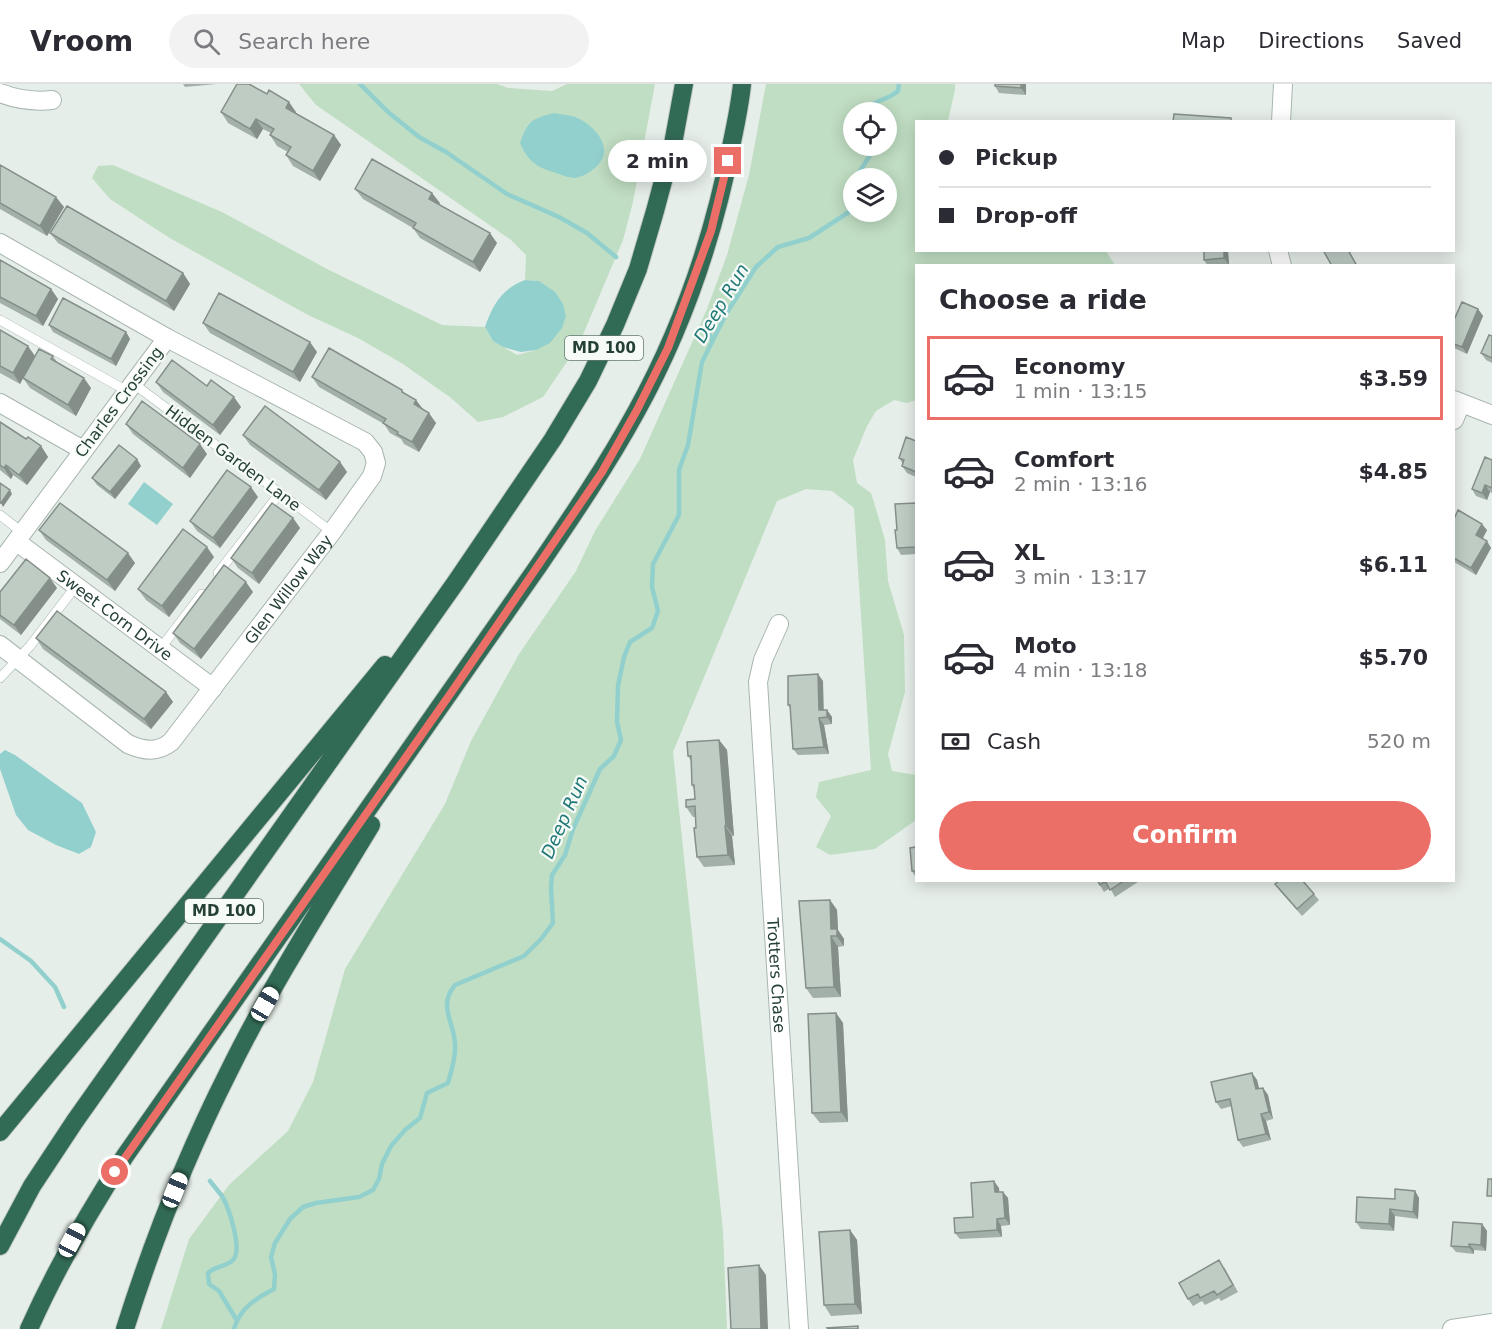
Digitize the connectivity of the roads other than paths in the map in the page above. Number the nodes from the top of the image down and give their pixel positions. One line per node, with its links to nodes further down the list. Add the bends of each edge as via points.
1 (684, 84): 20 (highway, MD 100, via 656,211 615,325 588,381 553,439)
2 (742, 84): 28 (highway, MD 100, via 711,231 668,348 602,472)
3 (1283, 84): 6 (street)
4 (0, 93): 5 (street, via 34,102)
5 (52, 100)
6 (1281, 120)
7 (0, 243): 9 (street, Charles Crossing)
8 (0, 320): 10 (lane, Hidden Garden Lane)
9 (167, 338): 10 (street, Charles Crossing); 17 (street, Glen Willow Way, via 365,442 376,463 372,476)
10 (131, 388): 14 (street, Charles Crossing); 15 (lane, Hidden Garden Lane)
11 (1457, 401): 13 (street)
12 (0, 404): 14 (street)
13 (1492, 415)
14 (83, 450): 18 (street, Charles Crossing)
15 (280, 493): 17 (lane, Hidden Garden Lane); 24 (lane)
16 (0, 515): 18 (lane)
17 (332, 532): 27 (street, Glen Willow Way)
18 (20, 538): 19 (street, Charles Crossing); 21 (street, Sweet Corn Drive)
19 (0, 563)
20 (456, 582): 29 (highway, via 329,730); 30 (highway, MD 100, via 75,1121 32,1186)
21 (76, 586): 24 (street, Sweet Corn Drive); 25 (lane)
22 (779, 624): 34 (street, Trotters Chase, via 758,682)
23 (0, 645): 25 (street, Glen Willow Way)
24 (160, 649): 27 (street, Sweet Corn Drive)
25 (18, 658): 26 (lane); 27 (street, Glen Willow Way, via 128,744 148,751 171,741)
26 (0, 678)
27 (213, 688)
28 (453, 690): 32 (highway, MD 100, via 125,1156 84,1219); 33 (highway, via 315,917 229,1070 167,1210)
29 (0, 1132)
30 (0, 1246)
31 (1492, 1323): 35 (street)
32 (29, 1329)
33 (125, 1329)
34 (799, 1329)
35 (1452, 1329)

